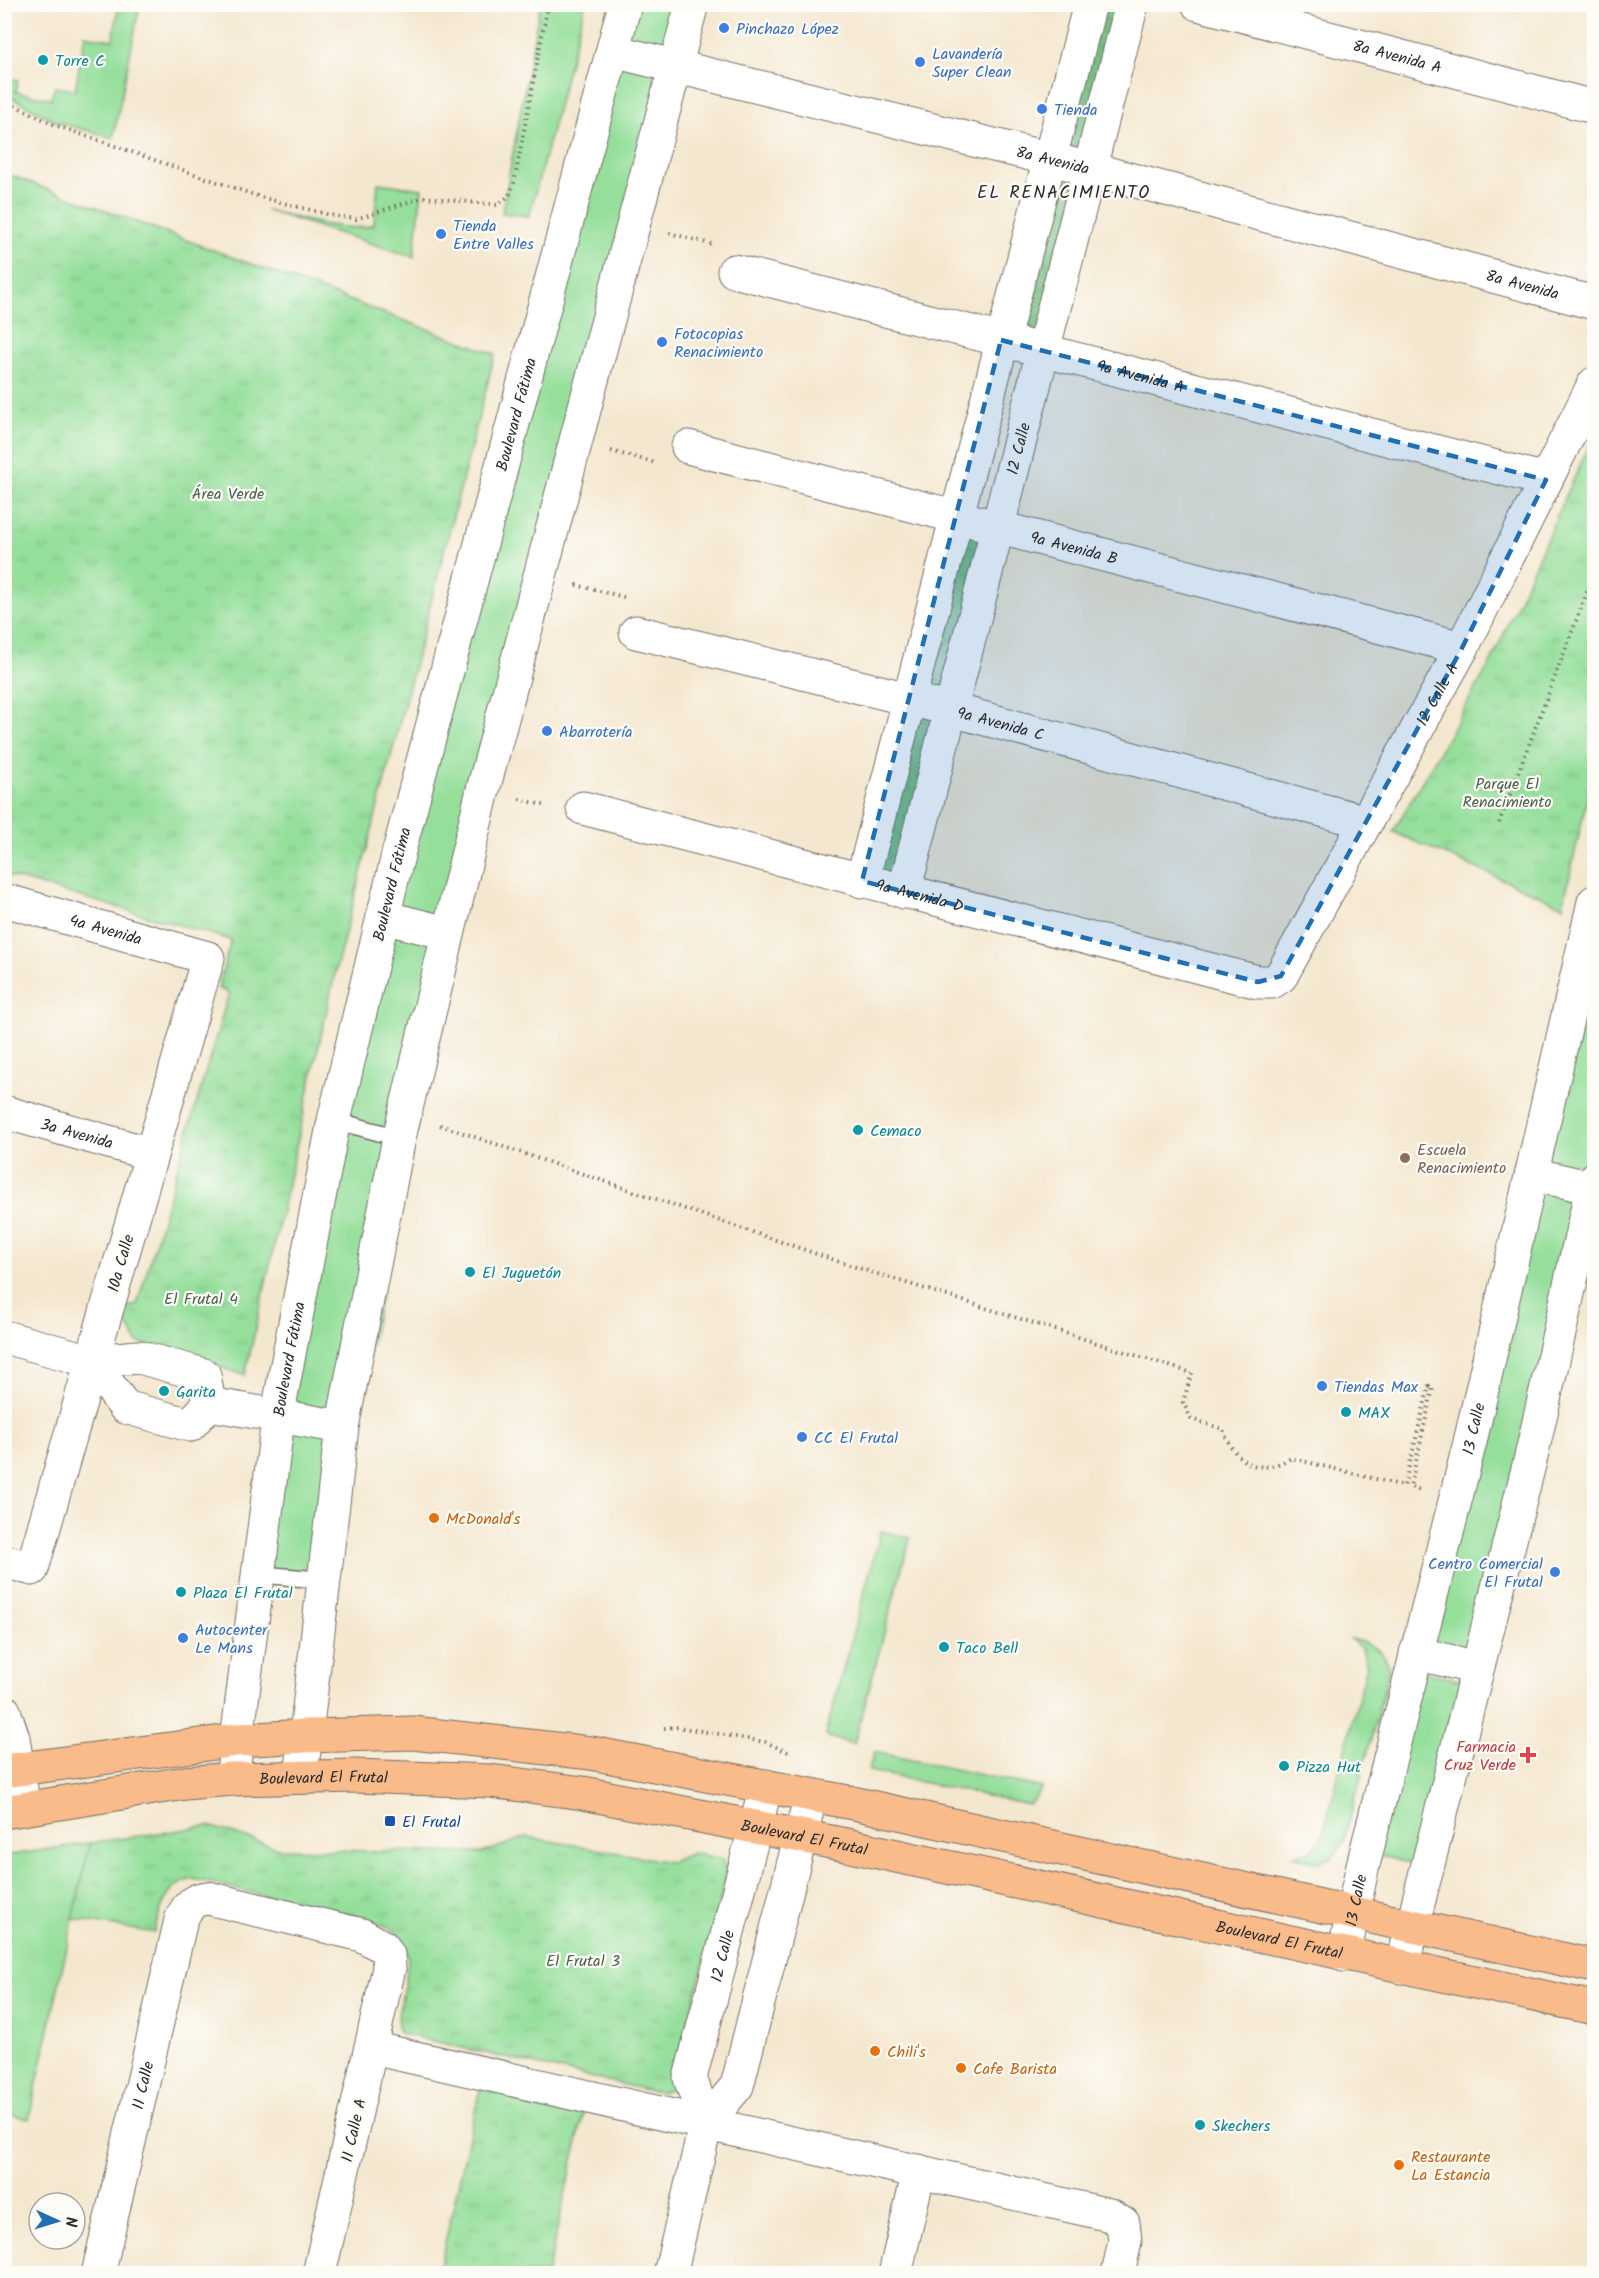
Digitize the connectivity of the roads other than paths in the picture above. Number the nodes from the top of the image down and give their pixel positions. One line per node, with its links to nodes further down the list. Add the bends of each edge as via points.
1 (626, 4): 6 (street, Boulevard Fátima)
2 (692, 4): 7 (street)
3 (1090, 4): 9 (street)
4 (1132, 4): 10 (street, 12 Calle)
5 (1198, 4): 8 (street, 8a Avenida A)
6 (613, 51): 7 (street, 8a Avenida); 30 (street, Boulevard Fátima)
7 (675, 67): 9 (street, 8a Avenida); 31 (street)
8 (1594, 107)
9 (1051, 159): 10 (street, 8a Avenida); 13 (street)
10 (1090, 168): 12 (street, 8a Avenida); 14 (street, 12 Calle)
11 (734, 271): 13 (street, 9a Avenida A)
12 (1594, 303)
13 (1003, 341): 14 (street, 9a Avenida A); 18 (street)
14 (1043, 352): 17 (street, 9a Avenida A); 19 (street, 12 Calle)
15 (1594, 384): 17 (street, 12 Calle A)
16 (688, 447): 18 (street, 9a Avenida B)
17 (1546, 480): 21 (street, 12 Calle A)
18 (957, 516): 19 (street, 9a Avenida B); 22 (street)
19 (998, 526): 21 (street, 9a Avenida B); 23 (street, 12 Calle)
20 (636, 632): 22 (street, 9a Avenida C)
21 (1462, 648): 25 (street, 12 Calle A)
22 (910, 699): 23 (street, 9a Avenida C); 26 (street)
23 (951, 709): 25 (street, 9a Avenida C); 27 (street, 12 Calle)
24 (583, 808): 26 (street, 9a Avenida D)
25 (1366, 822): 33 (street, 12 Calle A, via 1281,976 1272,982)
26 (863, 881): 27 (street, 9a Avenida D)
27 (903, 892): 33 (street, 9a Avenida D)
28 (4, 900): 32 (street, 4a Avenida)
29 (1594, 902): 38 (street, 13 Calle)
30 (383, 917): 31 (street); 35 (street, Boulevard Fátima)
31 (447, 933): 36 (street)
32 (208, 958): 37 (street, 10a Calle)
33 (1258, 981)
34 (4, 1112): 37 (street, 3a Avenida)
35 (334, 1120): 36 (lane); 43 (street, Boulevard Fátima)
36 (399, 1138): 44 (street)
37 (151, 1154): 41 (street, 10a Calle)
38 (1532, 1174): 39 (street); 48 (street, 13 Calle, via 1470,1443)
39 (1594, 1183): 49 (street, via 1531,1457)
40 (4, 1336): 41 (street)
41 (91, 1361): 42 (street, via 138,1357 204,1375); 42 (street, via 125,1407 190,1425); 45 (street, 10a Calle)
42 (209, 1404): 43 (street)
43 (278, 1416): 44 (street); 46 (street, Boulevard Fátima)
44 (342, 1427): 47 (street)
45 (18, 1565)
46 (257, 1574): 47 (lane); 52 (street, Boulevard Fátima)
47 (323, 1580): 51 (street)
48 (1416, 1653): 49 (street); 64 (street, 13 Calle)
49 (1477, 1668): 65 (street)
50 (4, 1711): 53 (street)
51 (305, 1736): 52 (main road); 54 (street); 56 (main road, via 413,1733 591,1753)
52 (237, 1740): 53 (main road); 55 (street, Boulevard Fátima)
53 (12, 1770): 58 (street)
54 (300, 1776): 55 (main road, Boulevard El Frutal); 59 (main road, Boulevard El Frutal, via 490,1781 583,1793)
55 (232, 1779): 58 (main road, Boulevard El Frutal)
56 (766, 1786): 57 (main road); 59 (street, 12 Calle)
57 (811, 1795): 60 (street); 61 (main road)
58 (14, 1810)
59 (755, 1829): 60 (main road, Boulevard El Frutal); 69 (street, 12 Calle)
60 (802, 1838): 62 (main road, Boulevard El Frutal); 70 (street)
61 (1076, 1853): 62 (main road); 64 (main road)
62 (1068, 1893): 66 (main road, Boulevard El Frutal)
63 (195, 1901): 72 (street, 11 Calle A, via 208,1898 227,1902 374,1940 383,1947 388,1955 386,1986); 75 (street, 11 Calle, via 184,1913 175,1942)
64 (1351, 1913): 65 (main road); 66 (street, 13 Calle)
65 (1411, 1927): 67 (main road); 68 (street)
66 (1344, 1954): 68 (main road, Boulevard El Frutal)
67 (1594, 1965)
68 (1402, 1967): 71 (main road, Boulevard El Frutal)
69 (714, 1983): 70 (street); 73 (street, 12 Calle, via 690,2078)
70 (761, 1993): 73 (street, via 737,2086)
71 (1594, 2008)
72 (372, 2048): 73 (street); 76 (street, 11 Calle A)
73 (706, 2123): 74 (street); 77 (street)
74 (919, 2171): 78 (street); 79 (street, via 1110,2215 1123,2223 1125,2241)
75 (98, 2274)
76 (319, 2274)
77 (670, 2274)
78 (895, 2274)
79 (1118, 2274)

